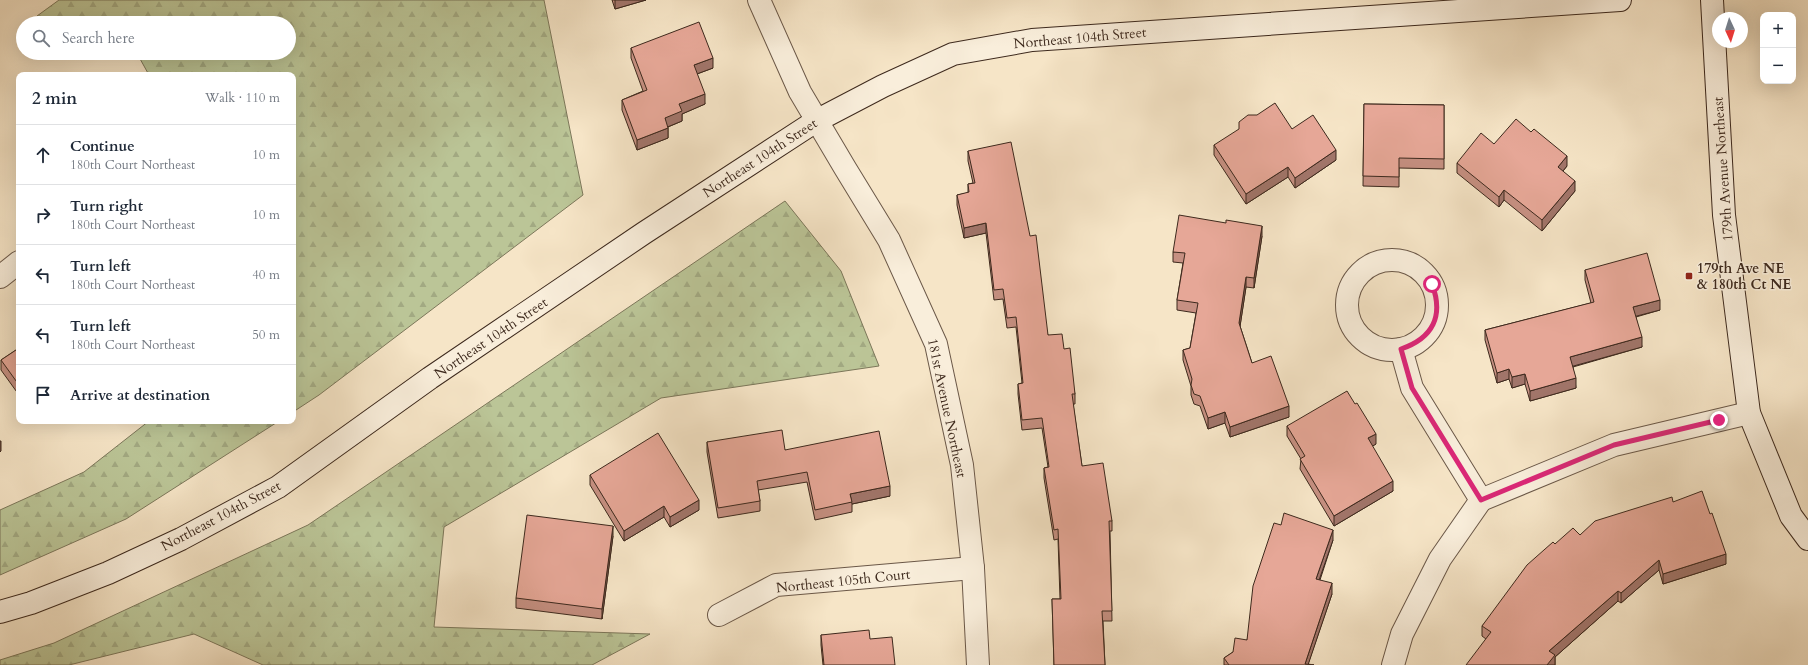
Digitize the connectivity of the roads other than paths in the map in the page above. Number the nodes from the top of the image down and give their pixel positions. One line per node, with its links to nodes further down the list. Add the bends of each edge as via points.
1 (759, 0): 4 (street, 181st Avenue Northeast, via 800,92)
2 (1620, 0): 4 (street, Northeast 104th Street, via 1032,40 953,54)
3 (1712, 0): 8 (street, 179th Avenue Northeast, via 1724,215)
4 (816, 120): 11 (street, 181st Avenue Northeast, via 889,240 936,344 962,465); 12 (street, Northeast 104th Street, via 437,374 278,487 181,539 108,573 31,603)
5 (16, 264): 6 (street)
6 (0, 277)
7 (1401, 349): 7 (street, via 1425,336 1433,324 1437,311 1437,297 1424,273 1398,260 1384,261 1360,274 1352,286 1348,299 1348,314 1353,327 1373,346 1387,350); 9 (street, via 1412,388)
8 (1749, 413): 9 (street, via 1614,445); 10 (street, 179th Avenue Northeast, via 1791,516)
9 (1481, 500): 15 (street, via 1440,559 1402,634)
10 (1808, 539)
11 (974, 568): 13 (street, Northeast 105th Court, via 776,585); 14 (street, 181st Avenue Northeast)
12 (0, 612)
13 (719, 614)
14 (978, 665)
15 (1393, 665)

